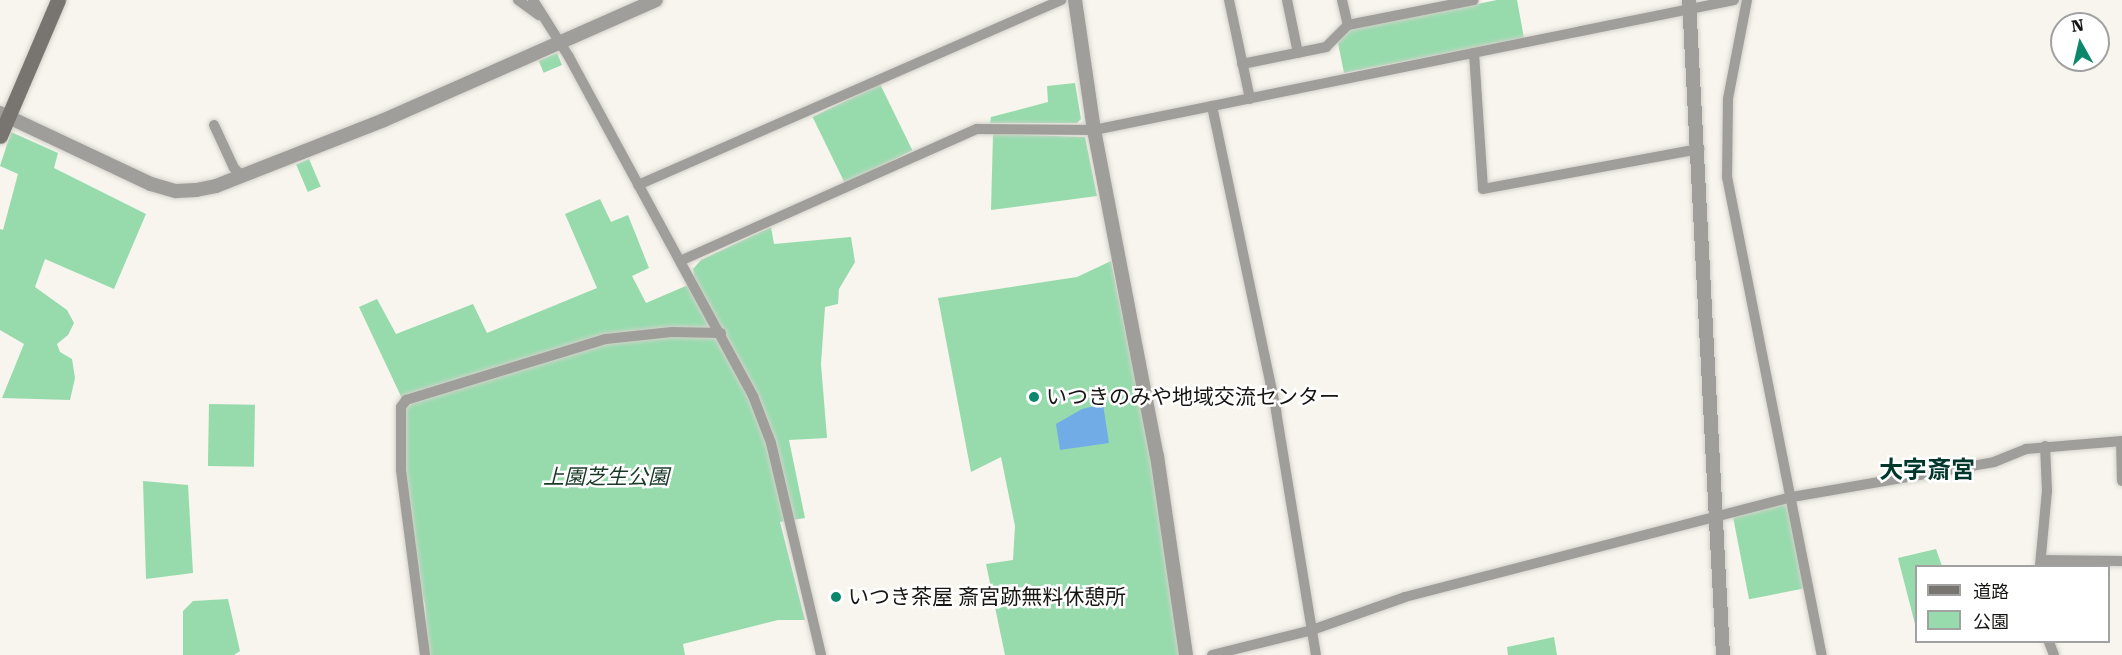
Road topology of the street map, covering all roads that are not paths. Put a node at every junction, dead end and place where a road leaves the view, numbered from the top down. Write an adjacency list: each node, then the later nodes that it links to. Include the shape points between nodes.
1 (58, 0): 24 (main road)
2 (518, 0): 16 (street)
3 (533, 0): 16 (street)
4 (656, 0): 18 (street)
5 (1061, 0): 30 (street)
6 (1075, 0): 26 (street)
7 (1228, 0): 21 (street)
8 (1287, 0): 20 (street)
9 (1342, 0): 17 (street)
10 (1408, 0): 15 (street)
11 (1474, 0): 15 (street)
12 (1734, 0): 14 (street)
13 (1747, 0): 36 (street, via 1728,99 1727,177)
14 (1690, 5): 19 (street); 28 (street)
15 (1411, 13): 17 (street)
16 (543, 18): 18 (street)
17 (1348, 24): 20 (street, via 1326,47)
18 (559, 44): 29 (street); 30 (street)
19 (1474, 52): 22 (street); 28 (street, via 1483,189)
20 (1298, 53): 21 (street)
21 (1242, 64): 22 (street)
22 (1250, 99): 23 (street)
23 (1212, 106): 26 (street); 40 (street, via 1276,411)
24 (4, 115): 27 (main road); 29 (street, via 162,188 196,190)
25 (214, 125): 29 (street, via 234,168)
26 (1094, 130): 31 (street, via 978,129); 43 (street, via 1157,456)
27 (0, 136)
28 (1699, 149): 37 (street)
29 (242, 176)
30 (638, 185): 31 (street)
31 (680, 261): 32 (street)
32 (721, 333): 41 (street, via 672,332 606,339 406,400 401,407 401,470); 42 (street, via 771,443)
33 (2122, 441): 34 (street); 35 (street)
34 (2045, 446): 36 (street, via 1994,462); 39 (street, via 2047,491)
35 (2122, 480)
36 (1792, 496): 37 (street); 47 (street)
37 (1717, 514): 40 (street, via 1405,597); 46 (street)
38 (2122, 561): 39 (street)
39 (2040, 563)
40 (1312, 630): 44 (street); 45 (street)
41 (425, 655)
42 (821, 655)
43 (1186, 655)
44 (1212, 655)
45 (1316, 655)
46 (1723, 655)
47 (1822, 655)

